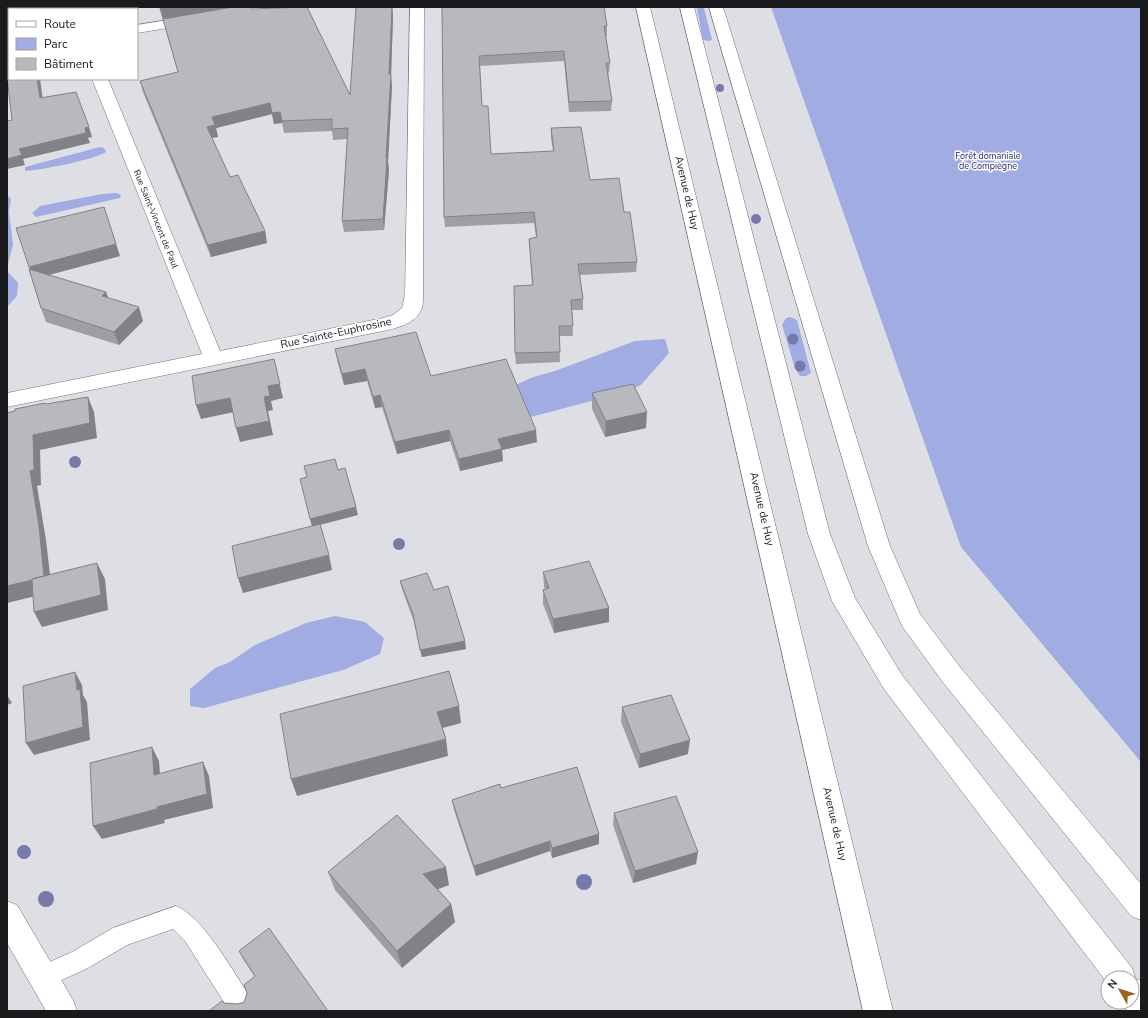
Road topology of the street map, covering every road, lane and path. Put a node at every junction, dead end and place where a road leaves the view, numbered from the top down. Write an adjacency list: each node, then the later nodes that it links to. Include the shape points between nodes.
1 (267, 7): 6 (street)
2 (417, 7): 8 (street, Rue Sainte-Euphrosine, via 412,308 405,316 386,324)
3 (643, 7): 16 (street, Avenue de Huy)
4 (687, 7): 12 (street, via 819,534 844,601 893,682)
5 (716, 7): 10 (street, via 878,546 910,619 951,674)
6 (138, 29)
7 (100, 80): 8 (street, Rue Saint-Vincent de Paul)
8 (213, 358): 9 (street, Rue Sainte-Euphrosine)
9 (7, 400)
10 (1141, 906)
11 (7, 915): 13 (street)
12 (1116, 970)
13 (42, 977): 14 (lane, via 80,960 121,936 176,917 193,933); 15 (street)
14 (238, 1002)
15 (62, 1011)
16 (878, 1011)

